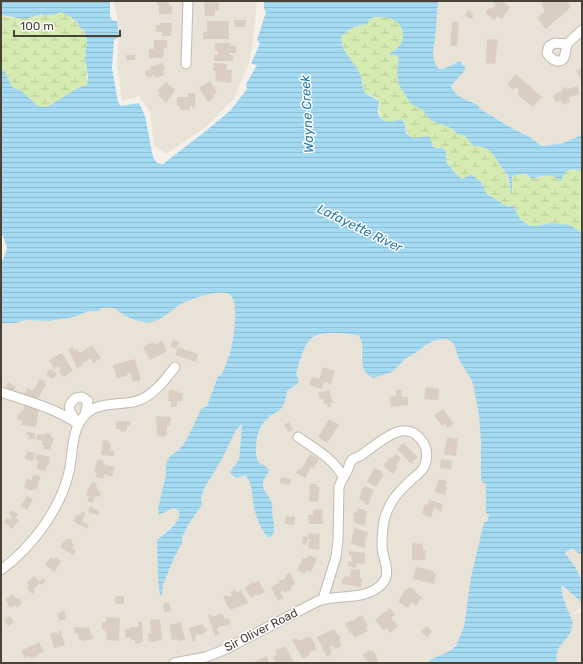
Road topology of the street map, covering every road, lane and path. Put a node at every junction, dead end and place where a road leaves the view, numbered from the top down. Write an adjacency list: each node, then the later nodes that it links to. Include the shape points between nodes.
1 (188, 1): 4 (street)
2 (582, 30): 3 (street)
3 (567, 44)
4 (186, 64)
5 (175, 367): 7 (street, via 146,397 128,403 97,407)
6 (1, 392): 8 (street, via 51,410)
7 (85, 414): 8 (street); 8 (street, via 88,401 82,397 76,398 70,406 70,413)
8 (78, 424): 11 (street, via 69,473 59,500 39,532)
9 (298, 437): 10 (street, via 333,463)
10 (343, 477): 12 (street, Sir Oliver Road, via 339,487 336,557); 12 (street, Sir Oliver Road, via 356,457 390,435 410,431 425,447 426,458 422,469 399,492 386,514 382,547 387,570 384,581 369,593)
11 (1, 570)
12 (322, 599): 13 (street, Sir Oliver Road, via 226,649 206,657)
13 (174, 663)

